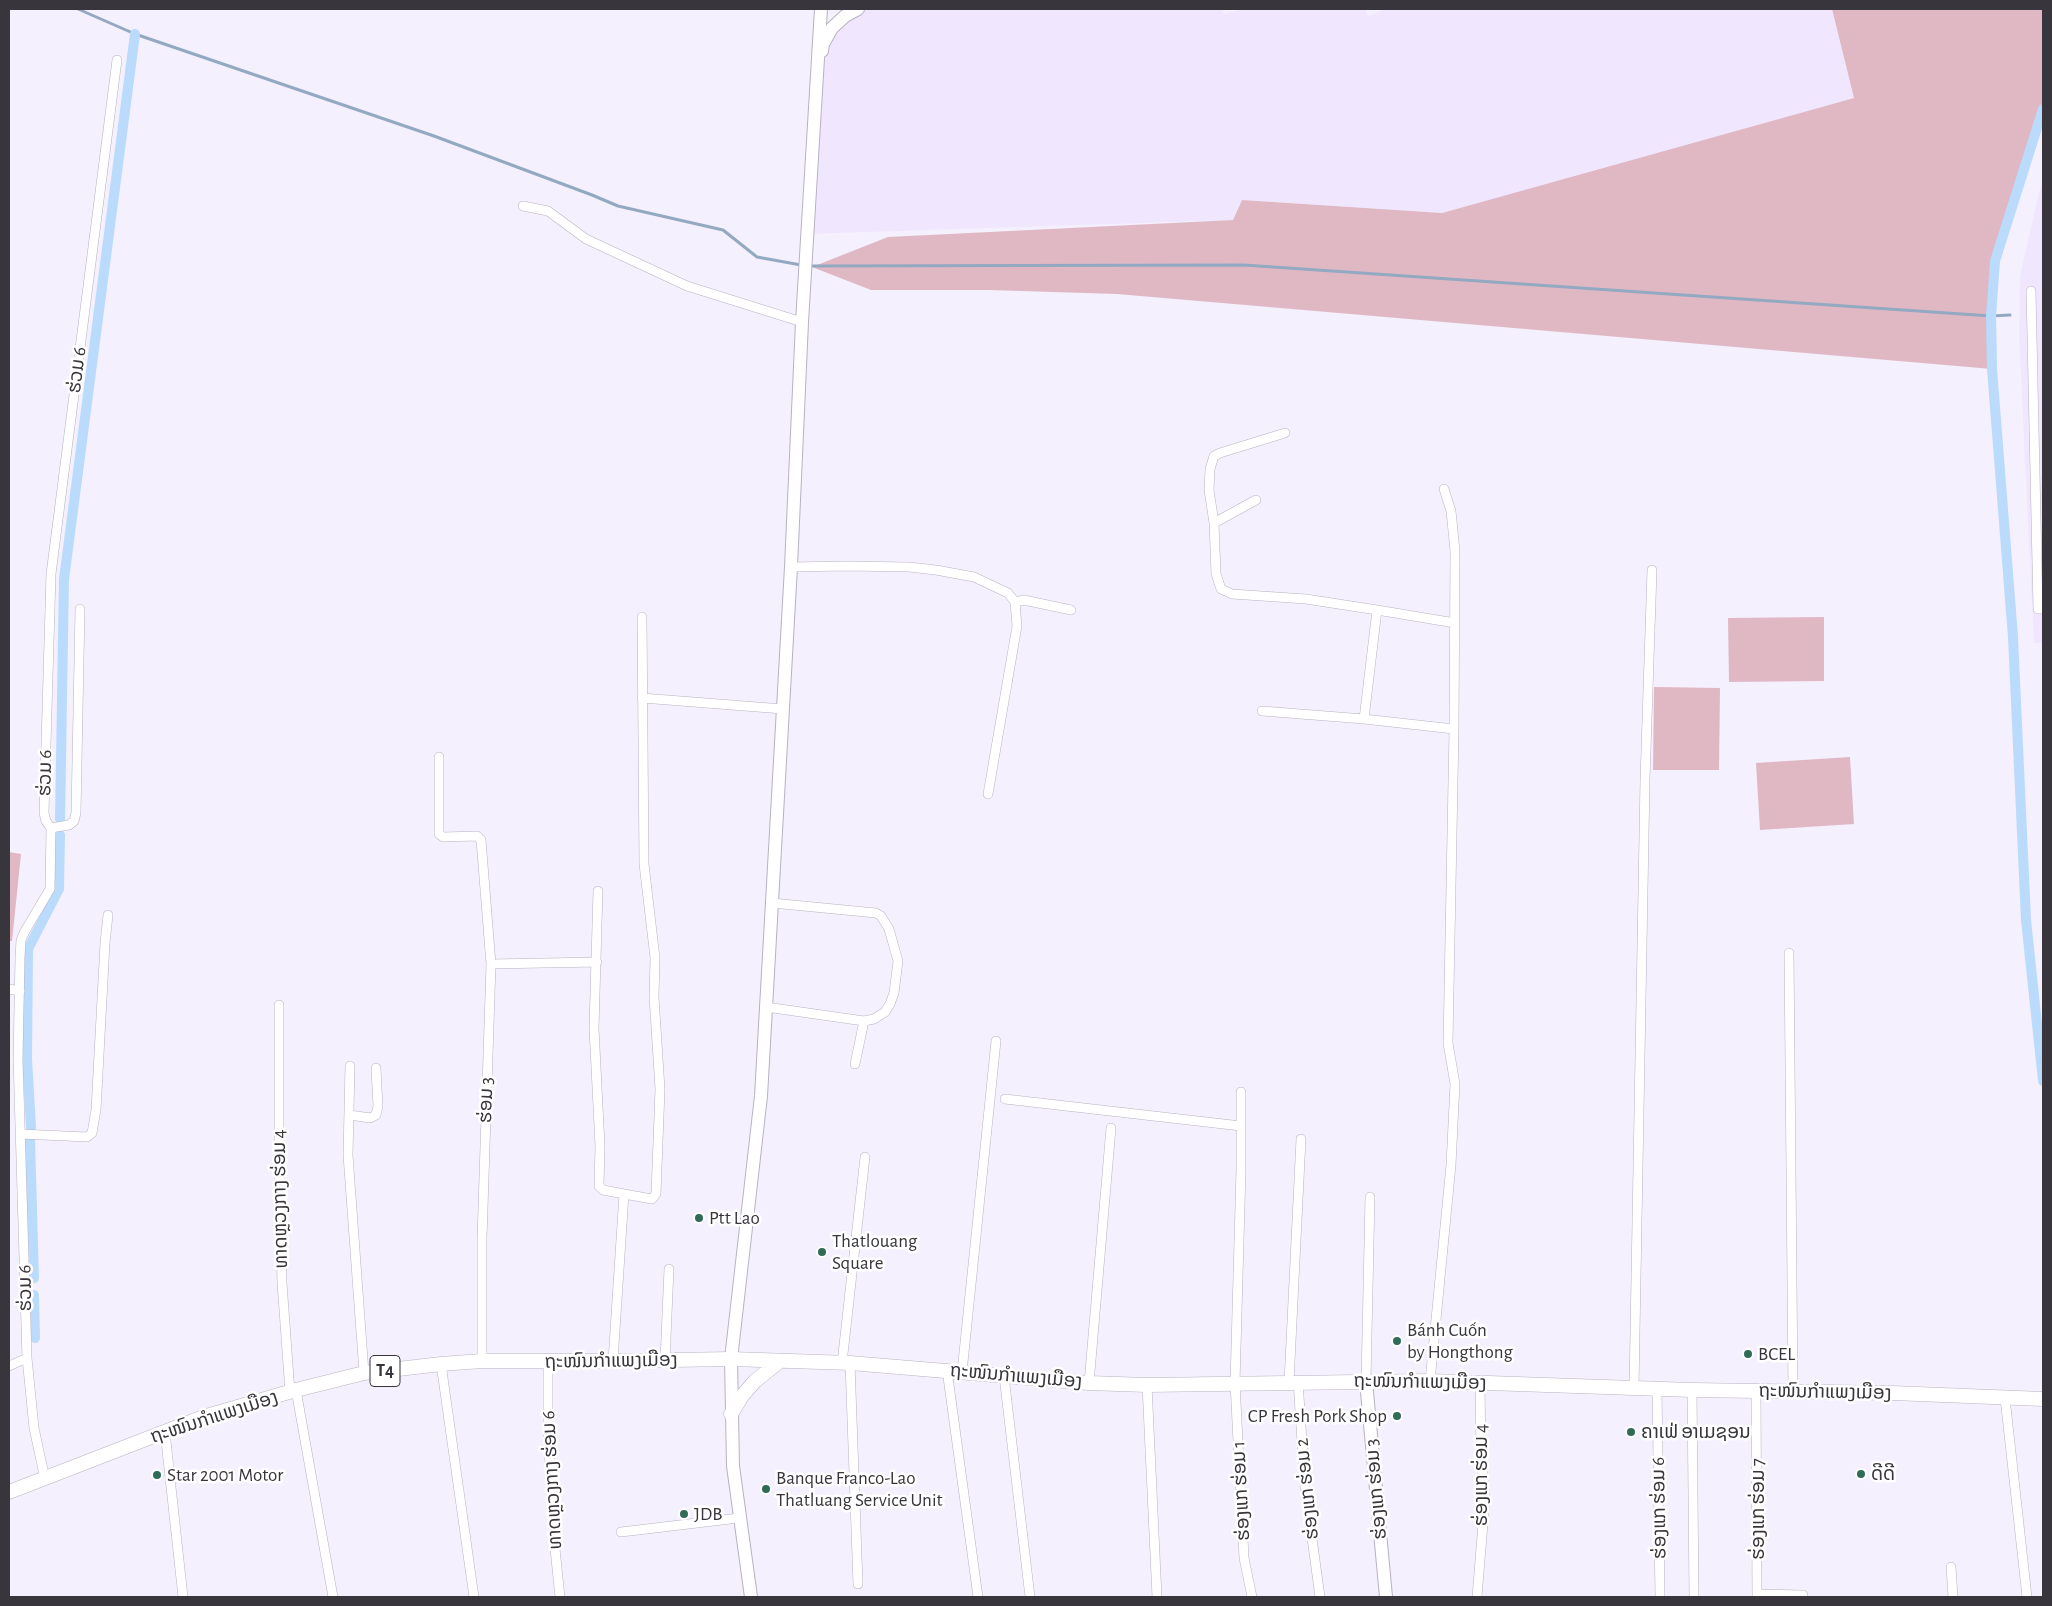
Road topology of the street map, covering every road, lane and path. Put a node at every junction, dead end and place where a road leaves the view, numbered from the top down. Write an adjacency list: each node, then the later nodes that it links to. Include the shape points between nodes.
1 (820, 9): 4 (main road)
2 (858, 9): 4 (main road, via 838,21 827,36)
3 (117, 60): 28 (street, ຮ່ວມ 6, via 50,574 44,813)
4 (815, 88): 7 (main road)
5 (523, 206): 7 (street, via 548,211 586,239 687,286)
6 (2031, 292): 16 (street, via 2038,609)
7 (802, 322): 12 (main road)
8 (1285, 433): 11 (street, via 1214,456 1209,490)
9 (1444, 490): 20 (street, via 1451,511 1455,551)
10 (1256, 500): 11 (street)
11 (1214, 524): 18 (street, via 1216,574 1221,589 1232,594 1306,599)
12 (791, 567): 14 (street, via 936,570 974,577 1008,594); 22 (main road)
13 (1652, 570): 76 (street)
14 (1015, 602): 17 (street, via 1024,600); 27 (street, via 1017,626)
15 (80, 609): 28 (street, via 76,813 74,821 68,825)
16 (2043, 609)
17 (1071, 610)
18 (1378, 610): 20 (street); 24 (street)
19 (642, 617): 21 (street)
20 (1455, 623): 25 (street)
21 (642, 698): 22 (street); 52 (street, via 644,864 655,958 659,1098 656,1194 652,1199)
22 (783, 709): 30 (main road)
23 (1262, 711): 24 (street)
24 (1364, 719): 25 (street)
25 (1454, 729): 71 (street, via 1448,1042 1455,1084 1451,1165)
26 (439, 757): 34 (street, ຮ່ອມ 3, via 439,834 443,837 477,836 481,840)
27 (988, 794)
28 (51, 828): 36 (street, ຮ່ວມ 6, via 50,889 22,940)
29 (598, 891): 33 (street)
30 (772, 903): 38 (main road); 39 (street, via 876,913 885,922 898,961 894,993 885,1012)
31 (108, 915): 49 (street, via 92,1133 87,1137)
32 (1789, 953): 81 (street)
33 (597, 962): 34 (street); 52 (street, via 594,1028 599,1186 603,1190)
34 (491, 964): 58 (street, ຮ່ອມ 3, via 482,1238)
35 (9, 989): 36 (street)
36 (20, 991): 49 (street, ຮ່ວມ 6)
37 (279, 1005): 80 (street, ທາດຫຼວງກາງ ຮ່ອມ 4, via 282,1283)
38 (766, 1007): 39 (street); 56 (main road, via 761,1096)
39 (864, 1021): 41 (street)
40 (996, 1041): 66 (street)
41 (855, 1064)
42 (350, 1066): 46 (street)
43 (376, 1068): 46 (street, via 376,1115 370,1118)
44 (1241, 1092): 47 (street, ຮ່ອງແກ ຮ່ອມ 1)
45 (1005, 1099): 47 (street)
46 (350, 1115): 67 (street, via 348,1155)
47 (1241, 1126): 73 (street, ຮ່ອງແກ ຮ່ອມ 1)
48 (1111, 1128): 72 (street)
49 (21, 1134): 55 (street, ຮ່ວມ 6)
50 (1301, 1139): 69 (street, ຮ່ອງແກ ຮ່ອມ 2)
51 (865, 1156): 62 (street)
52 (624, 1194): 61 (street)
53 (1370, 1197): 70 (street)
54 (669, 1269): 57 (street)
55 (27, 1358): 64 (street); 86 (street, ຮ່ວມ 6, via 34,1428)
56 (731, 1359): 57 (main road, ຖະໜົນກຳແພງເມືອງ / T4); 59 (main road, ຖະໜົນກຳແພງເມືອງ / T4); 84 (main road)
57 (665, 1360): 61 (main road, ຖະໜົນກຳແພງເມືອງ / T4)
58 (482, 1361): 60 (main road, ຖະໜົນກຳແພງເມືອງ / T4); 63 (main road, ຖະໜົນກຳແພງເມືອງ / T4)
59 (780, 1361): 62 (main road, ຖະໜົນກຳແພງເມືອງ / T4); 84 (main road, via 755,1381)
60 (548, 1362): 61 (main road, ຖະໜົນກຳແພງເມືອງ / T4); 97 (street, ທາດຫຼວງກາງ ຮ່ອມ 6, via 548,1432)
61 (613, 1362)
62 (846, 1363): 65 (main road, ຖະໜົນກຳແພງເມືອງ / T4); 91 (street)
63 (441, 1364): 67 (main road, ຖະໜົນກຳແພງເມືອງ / T4); 96 (street)
64 (9, 1366)
65 (947, 1370): 66 (main road, ຖະໜົນກຳແພງເມືອງ / T4); 99 (street)
66 (962, 1372): 68 (main road, ຖະໜົນກຳແພງເມືອງ / T4)
67 (364, 1374): 80 (main road, ຖະໜົນກຳແພງເມືອງ / T4)
68 (1004, 1376): 72 (main road, ຖະໜົນກຳແພງເມືອງ / T4); 100 (street)
69 (1293, 1381): 70 (main road, ຖະໜົນກຳແພງເມືອງ / T4); 73 (main road, ຖະໜົນກຳແພງເມືອງ / T4); 103 (street, ຮ່ອງແກ ຮ່ອມ 2)
70 (1366, 1381): 71 (main road, ຖະໜົນກຳແພງເມືອງ / T4); 104 (main road, ຮ່ອງແກ ຮ່ອມ 3)
71 (1430, 1381): 74 (main road, ຖະໜົນກຳແພງເມືອງ / T4)
72 (1089, 1383): 75 (main road, ຖະໜົນກຳແພງເມືອງ / T4)
73 (1235, 1383): 75 (main road, ຖະໜົນກຳແພງເມືອງ / T4); 102 (street, ຮ່ອງແກ ຮ່ອມ 1, via 1244,1558)
74 (1480, 1383): 76 (main road, ຖະໜົນກຳແພງເມືອງ / T4); 105 (street, ຮ່ອງແກ ຮ່ອມ 4, via 1485,1499)
75 (1147, 1385): 101 (street)
76 (1634, 1388): 77 (main road, ຖະໜົນກຳແພງເມືອງ / T4)
77 (1657, 1389): 78 (main road, ຖະໜົນກຳແພງເມືອງ / T4); 106 (street, ຮ່ອງແກ ຮ່ອມ 6)
78 (1692, 1390): 79 (main road, ຖະໜົນກຳແພງເມືອງ / T4); 107 (street)
79 (1756, 1390): 81 (main road, ຖະໜົນກຳແພງເມືອງ / T4); 92 (street, ຮ່ອງແກ ຮ່ອມ 7)
80 (293, 1391): 85 (main road, ຖະໜົນກຳແພງເມືອງ / T4, via 203,1417); 95 (street, ທາດຫຼວງກາງ ຮ່ອມ 4)
81 (1793, 1392): 82 (main road, ຖະໜົນກຳແພງເມືອງ / T4)
82 (2004, 1398): 83 (main road, ຖະໜົນກຳແພງເມືອງ / T4); 109 (street)
83 (2043, 1399)
84 (731, 1414): 88 (main road)
85 (165, 1432): 86 (main road, ຖະໜົນກຳແພງເມືອງ / T4); 94 (street)
86 (45, 1479): 87 (main road, ຖະໜົນກຳແພງເມືອງ / T4)
87 (9, 1492)
88 (739, 1518): 89 (street); 98 (main road)
89 (621, 1532)
90 (1951, 1567): 108 (street)
91 (858, 1584)
92 (1757, 1596): 93 (street)
93 (1803, 1596)
94 (183, 1597)
95 (333, 1597)
96 (474, 1597)
97 (560, 1597)
98 (751, 1597)
99 (978, 1597)
100 (1030, 1597)
101 (1157, 1597)
102 (1252, 1597)
103 (1320, 1597)
104 (1386, 1597)
105 (1477, 1597)
106 (1660, 1597)
107 (1694, 1597)
108 (1953, 1597)
109 (2026, 1597)

